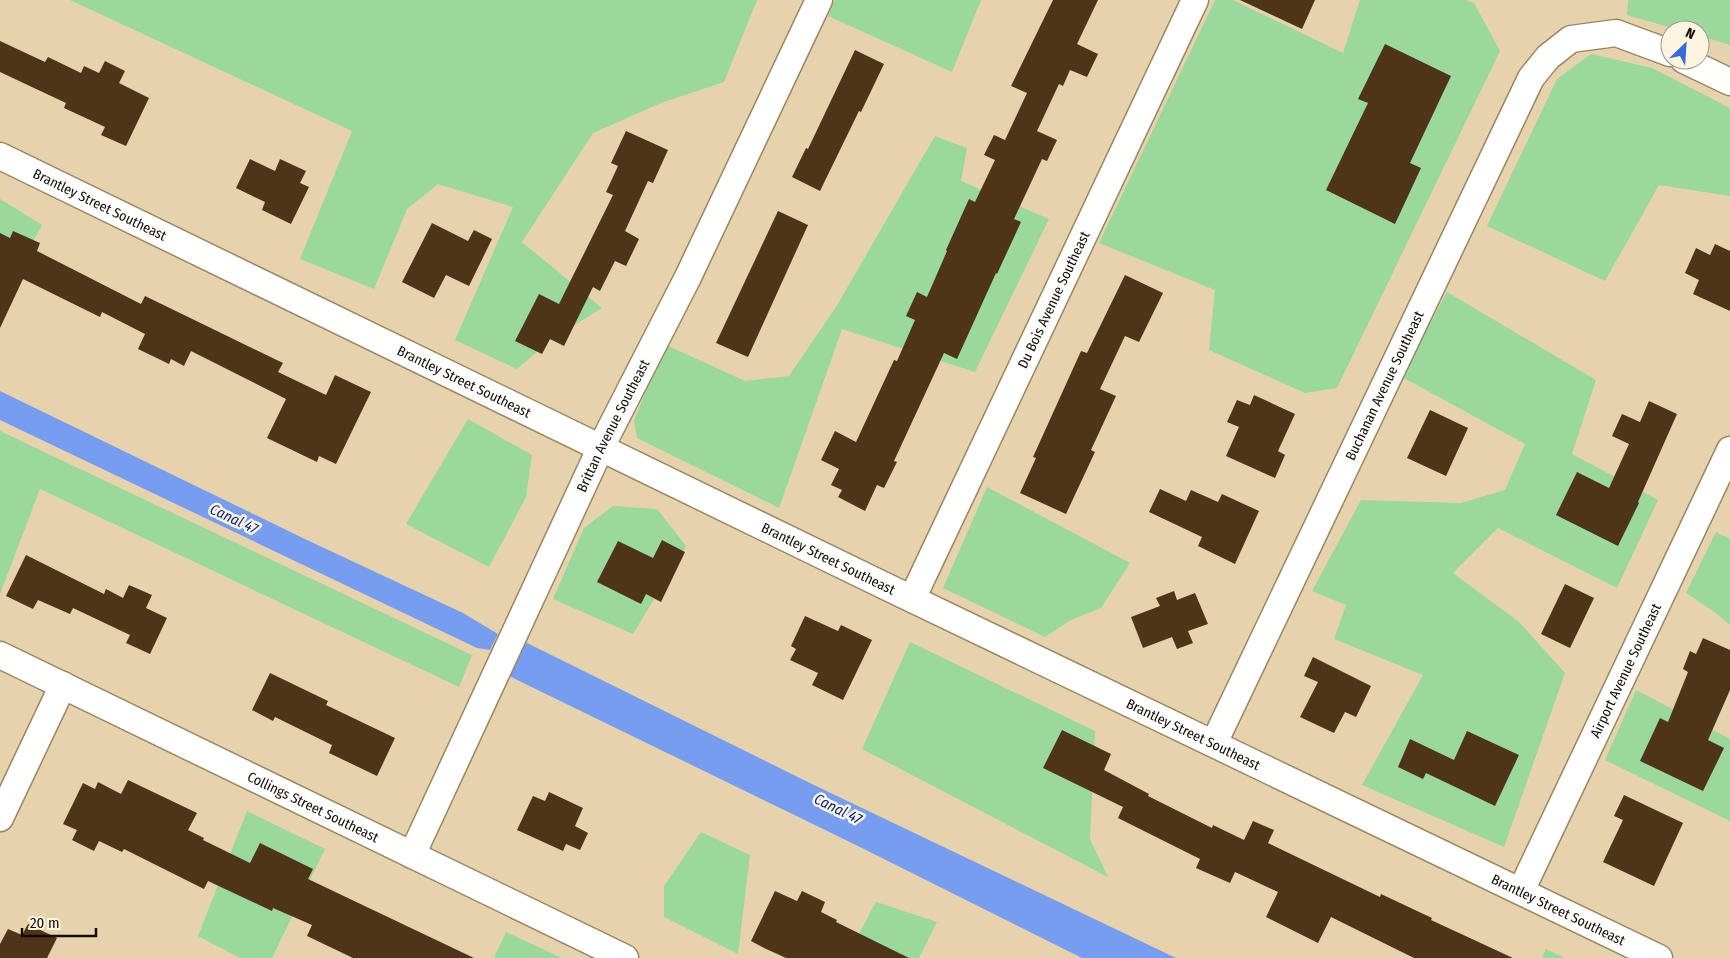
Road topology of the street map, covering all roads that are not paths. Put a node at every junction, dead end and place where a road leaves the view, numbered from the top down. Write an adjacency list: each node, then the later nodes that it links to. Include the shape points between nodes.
1 (819, 0): 7 (street, Brittan Avenue Southeast, via 688,277)
2 (1195, 0): 9 (street, Du Bois Avenue Southeast)
3 (1660, 49): 12 (street, Buchanan Avenue Southeast, via 1616,33 1571,39 1531,78)
4 (1705, 70): 5 (street)
5 (1730, 82)
6 (0, 156): 7 (street, Brantley Street Southeast)
7 (601, 447): 9 (street, Brantley Street Southeast); 14 (street, Brittan Avenue Southeast)
8 (1730, 450): 15 (street, Airport Avenue Southeast)
9 (912, 598): 12 (street, Brantley Street Southeast)
10 (0, 655): 11 (street, Collings Street Southeast)
11 (62, 685): 13 (street); 14 (street, Collings Street Southeast)
12 (1214, 743): 15 (street, Brantley Street Southeast)
13 (0, 818)
14 (412, 854): 16 (street, Collings Street Southeast)
15 (1521, 891): 17 (street, Brantley Street Southeast)
16 (626, 958)
17 (1659, 958)

